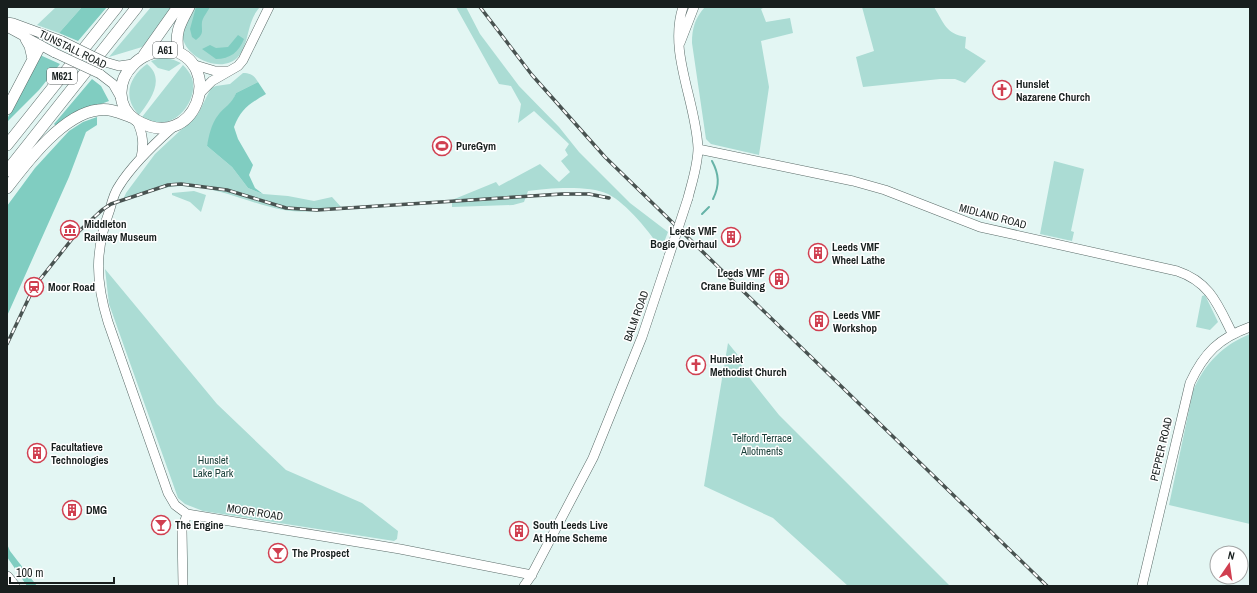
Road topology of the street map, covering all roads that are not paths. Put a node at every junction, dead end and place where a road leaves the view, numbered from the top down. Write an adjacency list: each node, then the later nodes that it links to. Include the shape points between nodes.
1 (117, 7): 24 (highway, M621)
2 (138, 7): 27 (highway, M621)
3 (178, 7): 16 (highway, A61)
4 (189, 7): 14 (highway, A61, via 178,27)
5 (269, 7): 18 (street, via 243,60)
6 (683, 7): 13 (street, BALM ROAD, via 677,37)
7 (694, 8): 13 (street)
8 (7, 22): 10 (street, TUNSTALL ROAD)
9 (7, 27): 11 (street, TUNSTALL ROAD)
10 (51, 37): 12 (street); 16 (street, TUNSTALL ROAD, bridge, via 105,62 120,66)
11 (26, 39): 12 (street, TUNSTALL ROAD); 15 (highway)
12 (40, 46): 15 (highway); 20 (street, TUNSTALL ROAD, bridge, via 100,74 113,84)
13 (679, 48): 25 (street, BALM ROAD)
14 (178, 51): 16 (highway, A61, via 156,51); 17 (highway, A61)
15 (33, 59): 21 (highway)
16 (137, 62): 20 (highway, A61, via 123,79)
17 (195, 65): 18 (street, via 215,71); 19 (highway)
18 (230, 71): 19 (street, via 212,81)
19 (200, 93): 23 (highway, via 195,107 182,122)
20 (121, 100): 22 (highway, via 123,107)
21 (7, 109)
22 (134, 119): 23 (highway, via 158,129); 26 (street, via 142,134); 28 (highway, via 105,110 77,117 68,122 34,155)
23 (172, 128): 26 (street)
24 (7, 145)
25 (698, 149): 30 (street, MIDLAND ROAD, via 854,181 980,227 1183,273 1207,288); 32 (street, BALM ROAD, bridge, via 695,174 688,198 642,337 586,473)
26 (141, 160): 31 (street, via 118,187 108,214 98,252 99,287 108,322 168,493 175,505)
27 (7, 170)
28 (7, 188)
29 (1250, 327): 30 (street, PEPPER ROAD)
30 (1232, 333): 38 (street, PEPPER ROAD, via 1204,358 1190,383)
31 (187, 514): 32 (street, MOOR ROAD, via 400,549); 35 (street, via 182,530)
32 (531, 576): 36 (street, BALM ROAD); 37 (street)
33 (7, 577): 34 (highway)
34 (14, 586)
35 (183, 586)
36 (524, 586)
37 (532, 586)
38 (1142, 586)

